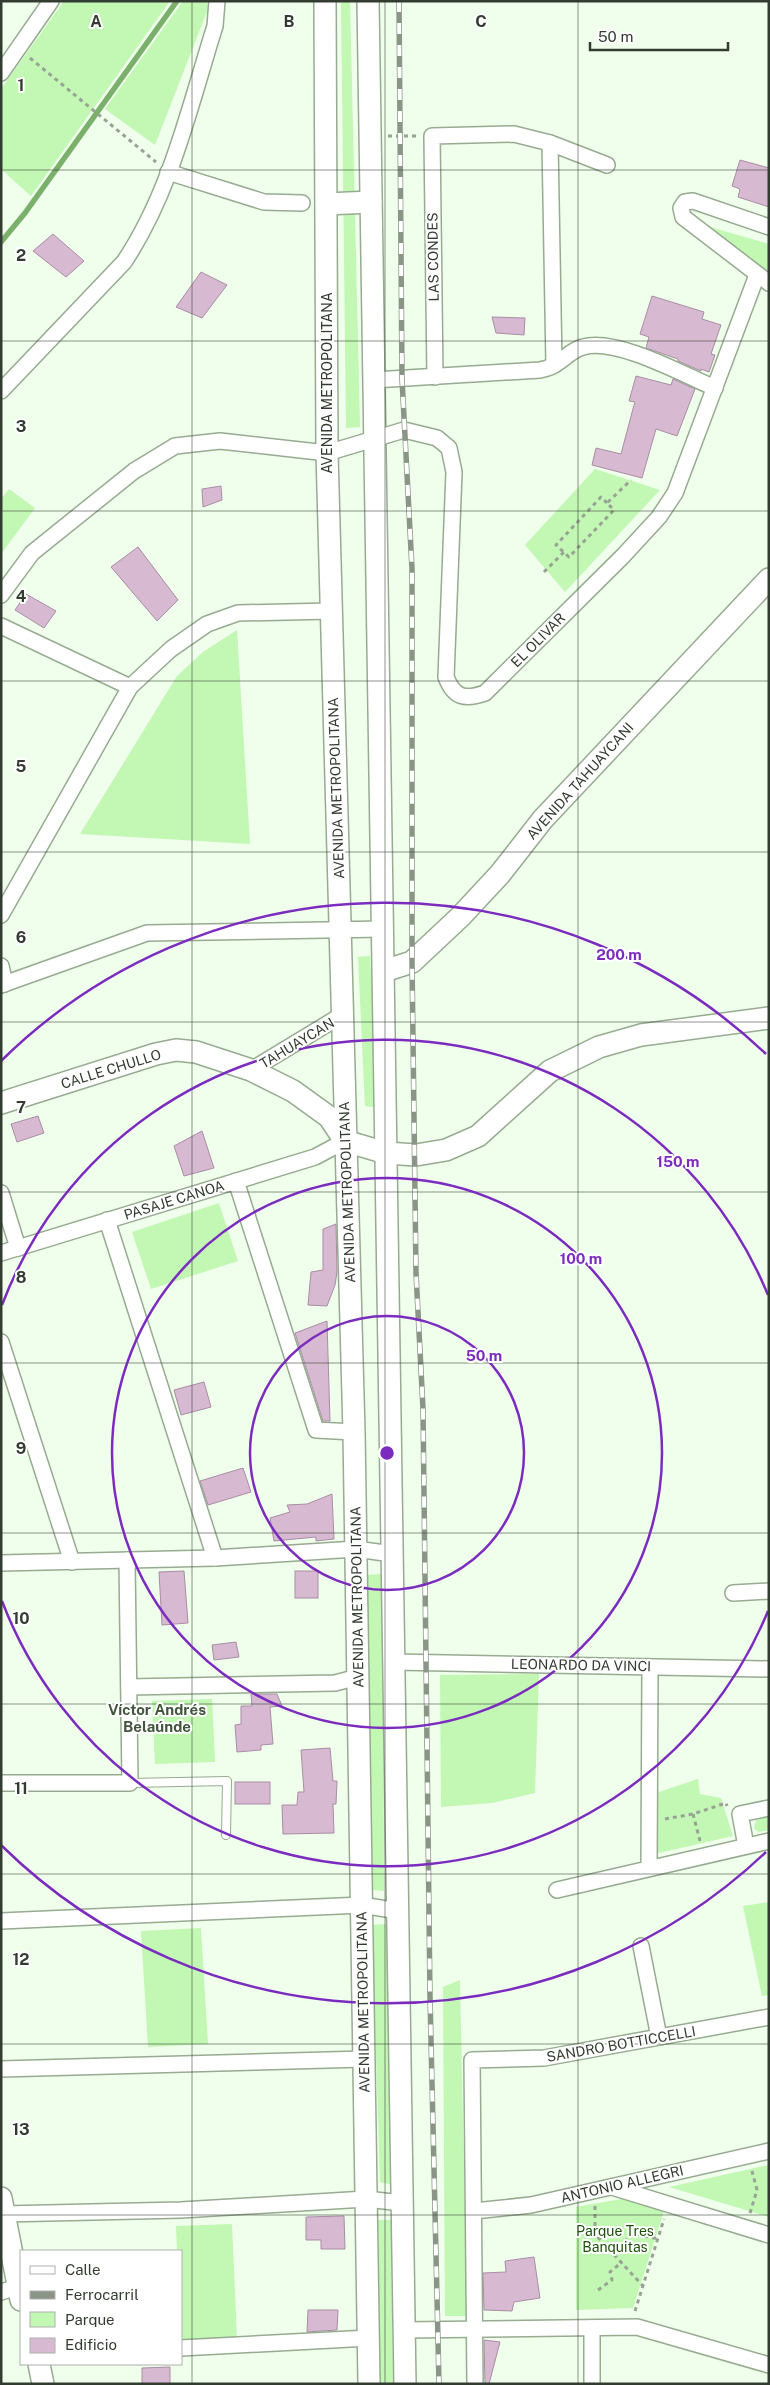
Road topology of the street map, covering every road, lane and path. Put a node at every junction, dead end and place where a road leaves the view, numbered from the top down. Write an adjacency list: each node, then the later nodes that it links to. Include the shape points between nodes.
1 (51, 1): 5 (street)
2 (217, 1): 11 (street, via 215,26)
3 (325, 1): 14 (main road, AVENIDA METROPOLITANA)
4 (368, 1): 7 (main road)
5 (18, 49): 6 (street); 11 (path)
6 (1, 73)
7 (370, 136): 8 (path); 12 (main road)
8 (432, 136): 9 (street, via 514,134); 18 (street, LAS CONDES)
9 (550, 143): 10 (street); 17 (street)
10 (607, 165)
11 (168, 172): 13 (street, via 264,202); 21 (street, via 140,238 124,262)
12 (371, 202): 14 (main road); 19 (main road)
13 (302, 203)
14 (326, 204): 23 (main road, AVENIDA METROPOLITANA)
15 (769, 227): 16 (street, via 694,201 685,202 681,208 683,217)
16 (763, 279): 20 (street, EL OLIVAR)
17 (554, 365): 18 (street, via 540,370); 20 (street, via 570,352 585,346 606,346 626,350)
18 (435, 377): 19 (street)
19 (374, 380): 22 (main road)
20 (715, 388): 22 (street, EL OLIVAR, via 675,493 659,517 485,693 473,697 461,696 451,689 446,677 454,472 449,448 438,438 404,430)
21 (1, 390)
22 (375, 440): 23 (street, EL OLIVAR); 34 (main road)
23 (327, 453): 29 (street, via 220,441 175,446 134,471 32,553); 30 (main road, AVENIDA METROPOLITANA)
24 (631, 480): 25 (path)
25 (607, 503): 26 (path, via 614,510 570,557); 26 (path, via 601,497 556,545)
26 (564, 552): 27 (path)
27 (544, 572)
28 (769, 579): 37 (main road, AVENIDA TAHUAYCANI, via 543,819 500,874 461,916 412,962)
29 (1, 595)
30 (331, 611): 32 (street, via 238,613 222,618 207,624 171,649); 35 (main road, AVENIDA METROPOLITANA)
31 (1, 626): 32 (street)
32 (130, 687): 33 (street)
33 (1, 914)
34 (383, 929): 35 (street); 37 (main road)
35 (340, 931): 38 (street, via 147,933); 39 (main road, AVENIDA METROPOLITANA)
36 (1, 966): 38 (street)
37 (384, 971): 44 (main road)
38 (3, 985)
39 (342, 1016): 41 (street, TAHUAYCAN); 43 (main road, AVENIDA METROPOLITANA)
40 (769, 1018): 44 (main road, via 641,1035 599,1047 550,1071 478,1136 446,1150 416,1155)
41 (251, 1070): 42 (main road, CALLE CHULLO, via 196,1052 176,1050); 43 (main road, CALLE CHULLO, via 293,1091 329,1117)
42 (1, 1103)
43 (345, 1141): 44 (main road); 45 (street, PASAJE CANOA, via 315,1157); 51 (main road, AVENIDA METROPOLITANA)
44 (386, 1153): 53 (main road)
45 (236, 1180): 47 (street, PASAJE CANOA); 51 (street, via 316,1430)
46 (1, 1193): 48 (street)
47 (107, 1220): 48 (street, PASAJE CANOA); 54 (street)
48 (18, 1248): 49 (street, PASAJE CANOA)
49 (1, 1253)
50 (1, 1342): 56 (street)
51 (354, 1432): 52 (main road, AVENIDA METROPOLITANA)
52 (356, 1549): 53 (street); 54 (street); 63 (main road, AVENIDA METROPOLITANA)
53 (392, 1554): 60 (main road)
54 (216, 1558): 55 (street)
55 (127, 1560): 56 (street); 64 (street)
56 (72, 1562): 57 (street)
57 (1, 1563)
58 (769, 1591): 59 (street)
59 (733, 1594)
60 (394, 1662): 61 (street, LEONARDO DA VINCI); 78 (main road)
61 (650, 1667): 62 (street, LEONARDO DA VINCI); 75 (street)
62 (769, 1669)
63 (358, 1677): 64 (street, via 335,1683); 77 (main road, AVENIDA METROPOLITANA)
64 (129, 1687): 66 (street)
65 (1, 1783): 66 (street)
66 (130, 1783): 71 (lane, via 227,1781)
67 (726, 1803): 69 (path)
68 (769, 1808): 74 (street, via 740,1814)
69 (693, 1814): 70 (path); 73 (path)
70 (661, 1820)
71 (226, 1835)
72 (769, 1841): 74 (street)
73 (701, 1844)
74 (746, 1846): 75 (street)
75 (649, 1868): 76 (street)
76 (557, 1890)
77 (362, 1905): 78 (street); 79 (street); 83 (main road, AVENIDA METROPOLITANA)
78 (398, 1910): 89 (main road)
79 (1, 1921)
80 (641, 1946): 82 (street)
81 (769, 2017): 82 (street, SANDRO BOTTICCELLI)
82 (659, 2037): 93 (street, SANDRO BOTTICCELLI, via 544,2058 472,2060)
83 (364, 2059): 84 (street); 88 (main road, AVENIDA METROPOLITANA)
84 (1, 2069)
85 (769, 2151): 87 (street, ANTONIO ALLEGRI)
86 (751, 2168): 94 (path, via 757,2190)
87 (611, 2187): 91 (street); 93 (street, ANTONIO ALLEGRI, via 531,2205)
88 (366, 2199): 89 (street); 92 (street, via 181,2210); 106 (main road, AVENIDA METROPOLITANA)
89 (402, 2203): 104 (main road)
90 (603, 2204): 97 (path, via 595,2205 595,2234)
91 (669, 2205): 95 (street); 96 (path)
92 (2, 2206): 101 (main road)
93 (474, 2211): 105 (street)
94 (748, 2218)
95 (769, 2235)
96 (658, 2239): 97 (path, via 633,2233); 99 (path)
97 (613, 2254): 98 (path)
98 (622, 2262): 99 (path); 100 (path, via 610,2272 612,2280)
99 (642, 2286): 102 (path)
100 (598, 2290)
101 (13, 2293)
102 (635, 2315)
103 (592, 2328): 105 (street); 109 (street, via 637,2327); 114 (street)
104 (404, 2330): 105 (street); 112 (main road)
105 (475, 2330): 113 (street)
106 (369, 2338): 107 (street); 111 (main road, AVENIDA METROPOLITANA)
107 (182, 2348)
108 (39, 2365): 110 (main road)
109 (769, 2365)
110 (43, 2384)
111 (369, 2384)
112 (405, 2384)
113 (475, 2384)
114 (592, 2384)

